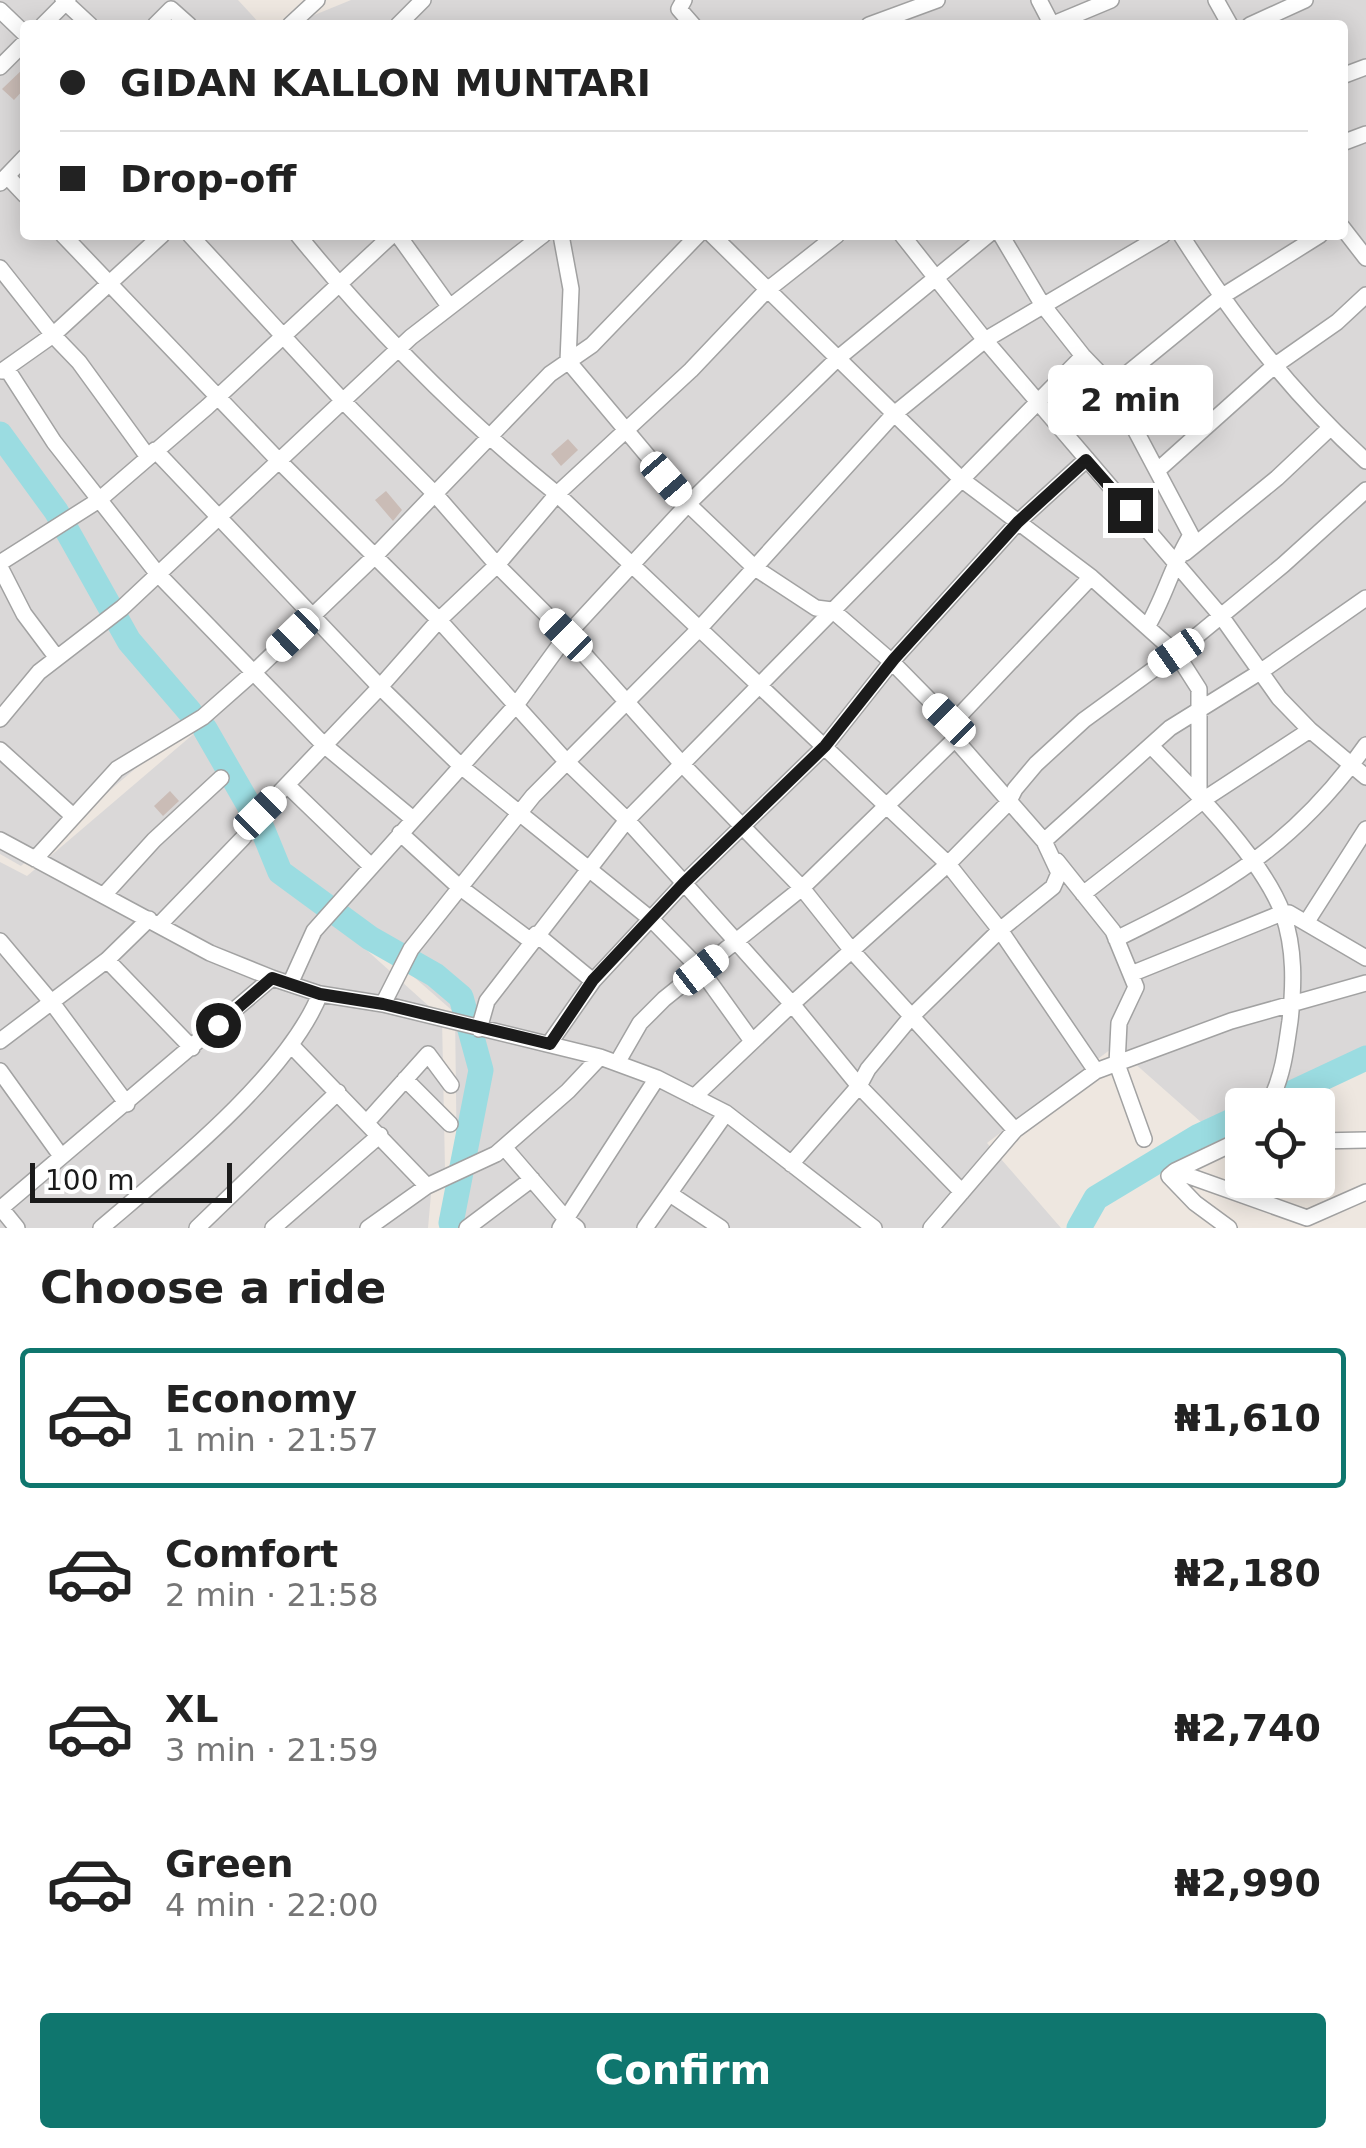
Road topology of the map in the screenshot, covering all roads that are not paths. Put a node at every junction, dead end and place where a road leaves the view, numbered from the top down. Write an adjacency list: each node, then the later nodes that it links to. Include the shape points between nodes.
1 (317, 0): 11 (street)
2 (423, 0): 12 (street)
3 (938, 0): 7 (street)
4 (1111, 0): 14 (street)
5 (1305, 0): 15 (street)
6 (66, 1): 9 (street); 10 (street)
7 (912, 4): 13 (street)
8 (0, 10): 16 (street)
9 (47, 20)
10 (85, 20)
11 (295, 20)
12 (406, 20)
13 (879, 20)
14 (1064, 20)
15 (1261, 20)
16 (20, 29)
17 (20, 47): 18 (street)
18 (0, 67)
19 (1348, 235): 37 (street)
20 (68, 240): 40 (street)
21 (157, 240): 40 (street)
22 (195, 240): 48 (street)
23 (302, 240): 41 (street)
24 (389, 240): 41 (street)
25 (399, 240): 46 (street)
26 (536, 240): 46 (street)
27 (561, 240): 53 (street, via 571,289)
28 (693, 240): 53 (street, via 592,345)
29 (717, 240): 42 (street)
30 (831, 240): 42 (street)
31 (906, 240): 39 (street)
32 (982, 240): 39 (street)
33 (1005, 240): 45 (street)
34 (1154, 240): 45 (street)
35 (1184, 240): 44 (street)
36 (1312, 240): 44 (street)
37 (1366, 258)
38 (0, 268): 47 (street)
39 (935, 277): 49 (street); 52 (street)
40 (110, 284): 47 (street); 57 (street)
41 (338, 284): 48 (street); 50 (street)
42 (766, 291): 52 (street); 62 (street)
43 (1366, 295): 54 (street)
44 (1221, 297): 54 (street); 56 (street)
45 (1042, 304): 49 (street); 51 (street)
46 (450, 306): 50 (street)
47 (53, 335): 55 (street); 64 (street)
48 (284, 336): 57 (street); 58 (street)
49 (985, 340): 59 (street); 60 (street)
50 (397, 349): 58 (street); 63 (street)
51 (1083, 356): 56 (street); 59 (street)
52 (837, 359): 60 (street); 74 (street)
53 (568, 360): 62 (street); 63 (street)
54 (1274, 366): 61 (street); 68 (street)
55 (3, 370): 73 (street)
56 (1112, 386): 68 (street)
57 (218, 396): 64 (street); 65 (street)
58 (343, 401): 65 (street); 71 (street)
59 (1037, 401): 66 (street); 69 (street)
60 (893, 415): 69 (street); 82 (street)
61 (1330, 428): 67 (street); 78 (street)
62 (624, 429): 72 (street); 74 (street)
63 (488, 439): 71 (street); 72 (street)
64 (151, 453): 73 (street); 75 (street)
65 (279, 460): 75 (street); 77 (street)
66 (1086, 460): 76 (street); 78 (street)
67 (1366, 461)
68 (1158, 470): 78 (street, via 1191,535)
69 (961, 478): 76 (street); 86 (street)
70 (1366, 490): 88 (street)
71 (435, 494): 77 (street); 80 (street)
72 (557, 494): 80 (street); 81 (street)
73 (99, 500): 79 (street); 83 (street)
74 (688, 504): 81 (street); 82 (street)
75 (218, 518): 83 (street); 87 (street)
76 (1018, 522): 84 (street); 95 (street)
77 (376, 556): 87 (street); 89 (street)
78 (1174, 561): 88 (street); 90 (street)
79 (0, 564): 94 (street, via 24,614)
80 (497, 565): 89 (street); 92 (street)
81 (631, 568): 91 (street); 92 (street)
82 (756, 568): 86 (street, via 816,608); 91 (street)
83 (157, 572): 94 (street); 97 (street)
84 (1092, 577): 90 (street); 105 (street, via 962,713)
85 (1366, 598): 96 (street)
86 (832, 610): 95 (street); 98 (street)
87 (312, 616): 97 (street); 99 (street)
88 (1221, 616): 93 (street); 96 (street)
89 (439, 620): 99 (street); 101 (street)
90 (1148, 627): 93 (street)
91 (698, 629): 98 (street); 100 (street)
92 (566, 635): 100 (street); 101 (street)
93 (1176, 653): 102 (street, via 1199,689); 119 (street, via 1084,720 1036,764)
94 (57, 658): 103 (street)
95 (892, 662): 105 (street, via 949,720); 107 (street)
96 (1260, 672): 102 (street); 104 (street)
97 (253, 673): 106 (street); 122 (street, via 202,717 117,769)
98 (760, 684): 107 (street); 112 (street)
99 (380, 687): 106 (street); 113 (street)
100 (625, 703): 111 (street); 112 (street)
101 (516, 704): 111 (street); 113 (street)
102 (1201, 707): 108 (street); 118 (street)
103 (0, 719)
104 (1310, 730): 114 (street); 118 (street)
105 (954, 738): 119 (street); 120 (street)
106 (324, 745): 117 (street); 123 (street)
107 (825, 746): 120 (street); 125 (street)
108 (1151, 746): 118 (street); 129 (street)
109 (1366, 746): 114 (street)
110 (0, 750): 122 (street)
111 (566, 761): 121 (street); 124 (street)
112 (682, 764): 124 (street); 125 (street)
113 (461, 766): 121 (street); 123 (street)
114 (1351, 766): 115 (street); 133 (street)
115 (1366, 777)
116 (221, 778): 140 (street)
117 (287, 785): 134 (street); 143 (street, via 243,838)
118 (1201, 798): 133 (street); 139 (street)
119 (1008, 804): 129 (street); 132 (street)
120 (888, 805): 132 (street); 138 (street)
121 (517, 814): 135 (street); 137 (street)
122 (72, 816): 130 (street)
123 (413, 819): 127 (street)
124 (627, 820): 135 (street); 136 (street)
125 (744, 827): 136 (street); 138 (street)
126 (1366, 829): 144 (street)
127 (400, 833): 134 (street); 137 (street)
128 (0, 840): 130 (street)
129 (1044, 841): 131 (street)
130 (35, 859): 140 (street)
131 (1055, 859): 139 (street); 145 (street, via 1053,887)
132 (948, 864): 145 (street); 150 (street)
133 (1254, 864): 141 (street); 147 (street)
134 (370, 866): 158 (street, via 314,931)
135 (588, 870): 142 (street); 146 (street)
136 (684, 883): 142 (street); 149 (street)
137 (458, 886): 146 (street); 161 (street, via 408,954)
138 (802, 888): 149 (street); 150 (street)
139 (1083, 894): 147 (street)
140 (104, 895): 143 (street)
141 (1282, 913): 144 (street); 154 (street); 163 (street, via 1294,968)
142 (652, 920): 153 (street); 156 (street)
143 (154, 922): 152 (street); 155 (street)
144 (1306, 922): 151 (street)
145 (1000, 930): 164 (street); 174 (street)
146 (533, 937): 156 (street); 165 (street)
147 (1116, 939): 154 (street)
148 (0, 941): 160 (street)
149 (736, 943): 153 (street); 162 (street)
150 (853, 952): 162 (street); 164 (street)
151 (1366, 958)
152 (107, 960): 160 (street); 170 (street)
153 (701, 970): 167 (street); 172 (street, via 640,1023)
154 (1130, 974): 173 (street, via 1136,987 1120,1024)
155 (272, 978): 158 (street); 170 (street)
156 (593, 980): 168 (street)
157 (1366, 983): 163 (street)
158 (290, 984): 159 (street)
159 (320, 994): 161 (street); 169 (street)
160 (52, 1004): 166 (street); 183 (street)
161 (383, 1004): 165 (street)
162 (792, 1004): 167 (street); 179 (street)
163 (1291, 1006): 173 (street); 180 (street)
164 (912, 1017): 179 (street); 187 (street)
165 (474, 1027): 168 (street)
166 (0, 1041)
167 (752, 1041): 182 (street)
168 (550, 1044): 171 (street)
169 (291, 1045): 181 (street); 205 (street, via 247,1095)
170 (192, 1048): 183 (street)
171 (600, 1056): 172 (street); 192 (street)
172 (617, 1063): 176 (street)
173 (1117, 1064): 174 (street); 189 (street)
174 (1096, 1071): 187 (street)
175 (0, 1072): 194 (street)
176 (657, 1078): 182 (street); 203 (street)
177 (405, 1079): 178 (street, via 428,1054); 185 (street); 186 (street)
178 (451, 1084)
179 (859, 1086): 195 (street); 199 (street)
180 (1276, 1088)
181 (338, 1092): 185 (street); 206 (street)
182 (694, 1097): 184 (street)
183 (127, 1104): 194 (street)
184 (726, 1113): 195 (street); 201 (street)
185 (366, 1122): 188 (street)
186 (450, 1124)
187 (1015, 1130): 199 (street)
188 (380, 1135): 198 (street); 207 (street)
189 (1144, 1140)
190 (1366, 1140): 191 (street)
191 (1335, 1141)
192 (504, 1147): 197 (street); 198 (street)
193 (1225, 1149): 196 (street)
194 (61, 1156): 202 (street)
195 (791, 1164): 212 (street)
196 (1175, 1171): 200 (street, via 1307,1218); 214 (street, via 1169,1176)
197 (532, 1179): 203 (street); 209 (street)
198 (427, 1186): 208 (street)
199 (962, 1192): 213 (street)
200 (1366, 1192)
201 (670, 1194): 210 (street); 211 (street)
202 (0, 1208): 204 (street)
203 (568, 1225)
204 (17, 1228)
205 (101, 1228)
206 (197, 1228)
207 (273, 1228)
208 (368, 1228)
209 (467, 1228)
210 (645, 1228)
211 (721, 1228)
212 (874, 1228)
213 (931, 1228)
214 (1229, 1228)

